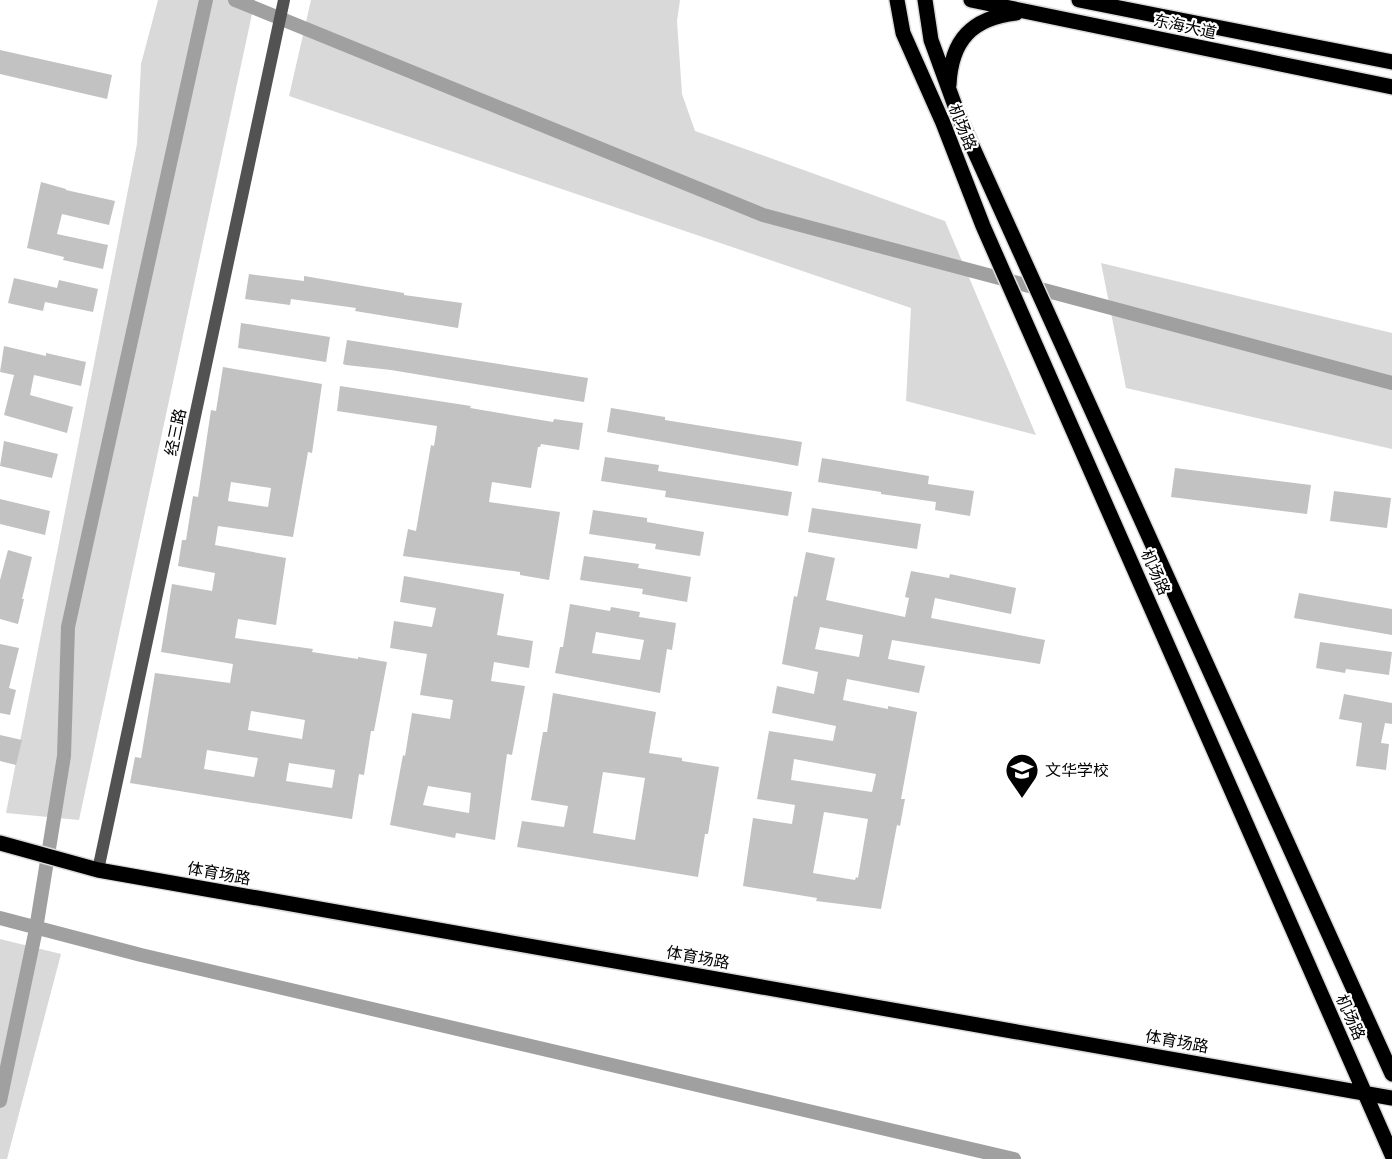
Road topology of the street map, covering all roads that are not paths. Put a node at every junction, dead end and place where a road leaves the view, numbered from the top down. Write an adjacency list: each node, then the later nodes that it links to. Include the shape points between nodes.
1 (284, 0): 11 (street, 经三路)
2 (897, 0): 13 (main road, 机场路, via 903,33 983,226)
3 (925, 0): 9 (main road, 机场路, via 931,40)
4 (971, 0): 6 (main road, 东海大道)
5 (1079, 0): 7 (main road, 东海大道)
6 (1026, 11): 8 (main road, 东海大道); 9 (main road, via 982,21 963,36 954,53)
7 (1392, 62)
8 (1392, 87)
9 (949, 91): 12 (main road, 机场路)
10 (7, 845): 11 (main road, 体育场路)
11 (98, 870): 13 (main road, 体育场路)
12 (1392, 1074)
13 (1364, 1092): 14 (main road, 体育场路); 15 (main road, 机场路)
14 (1392, 1098)
15 (1392, 1155)

